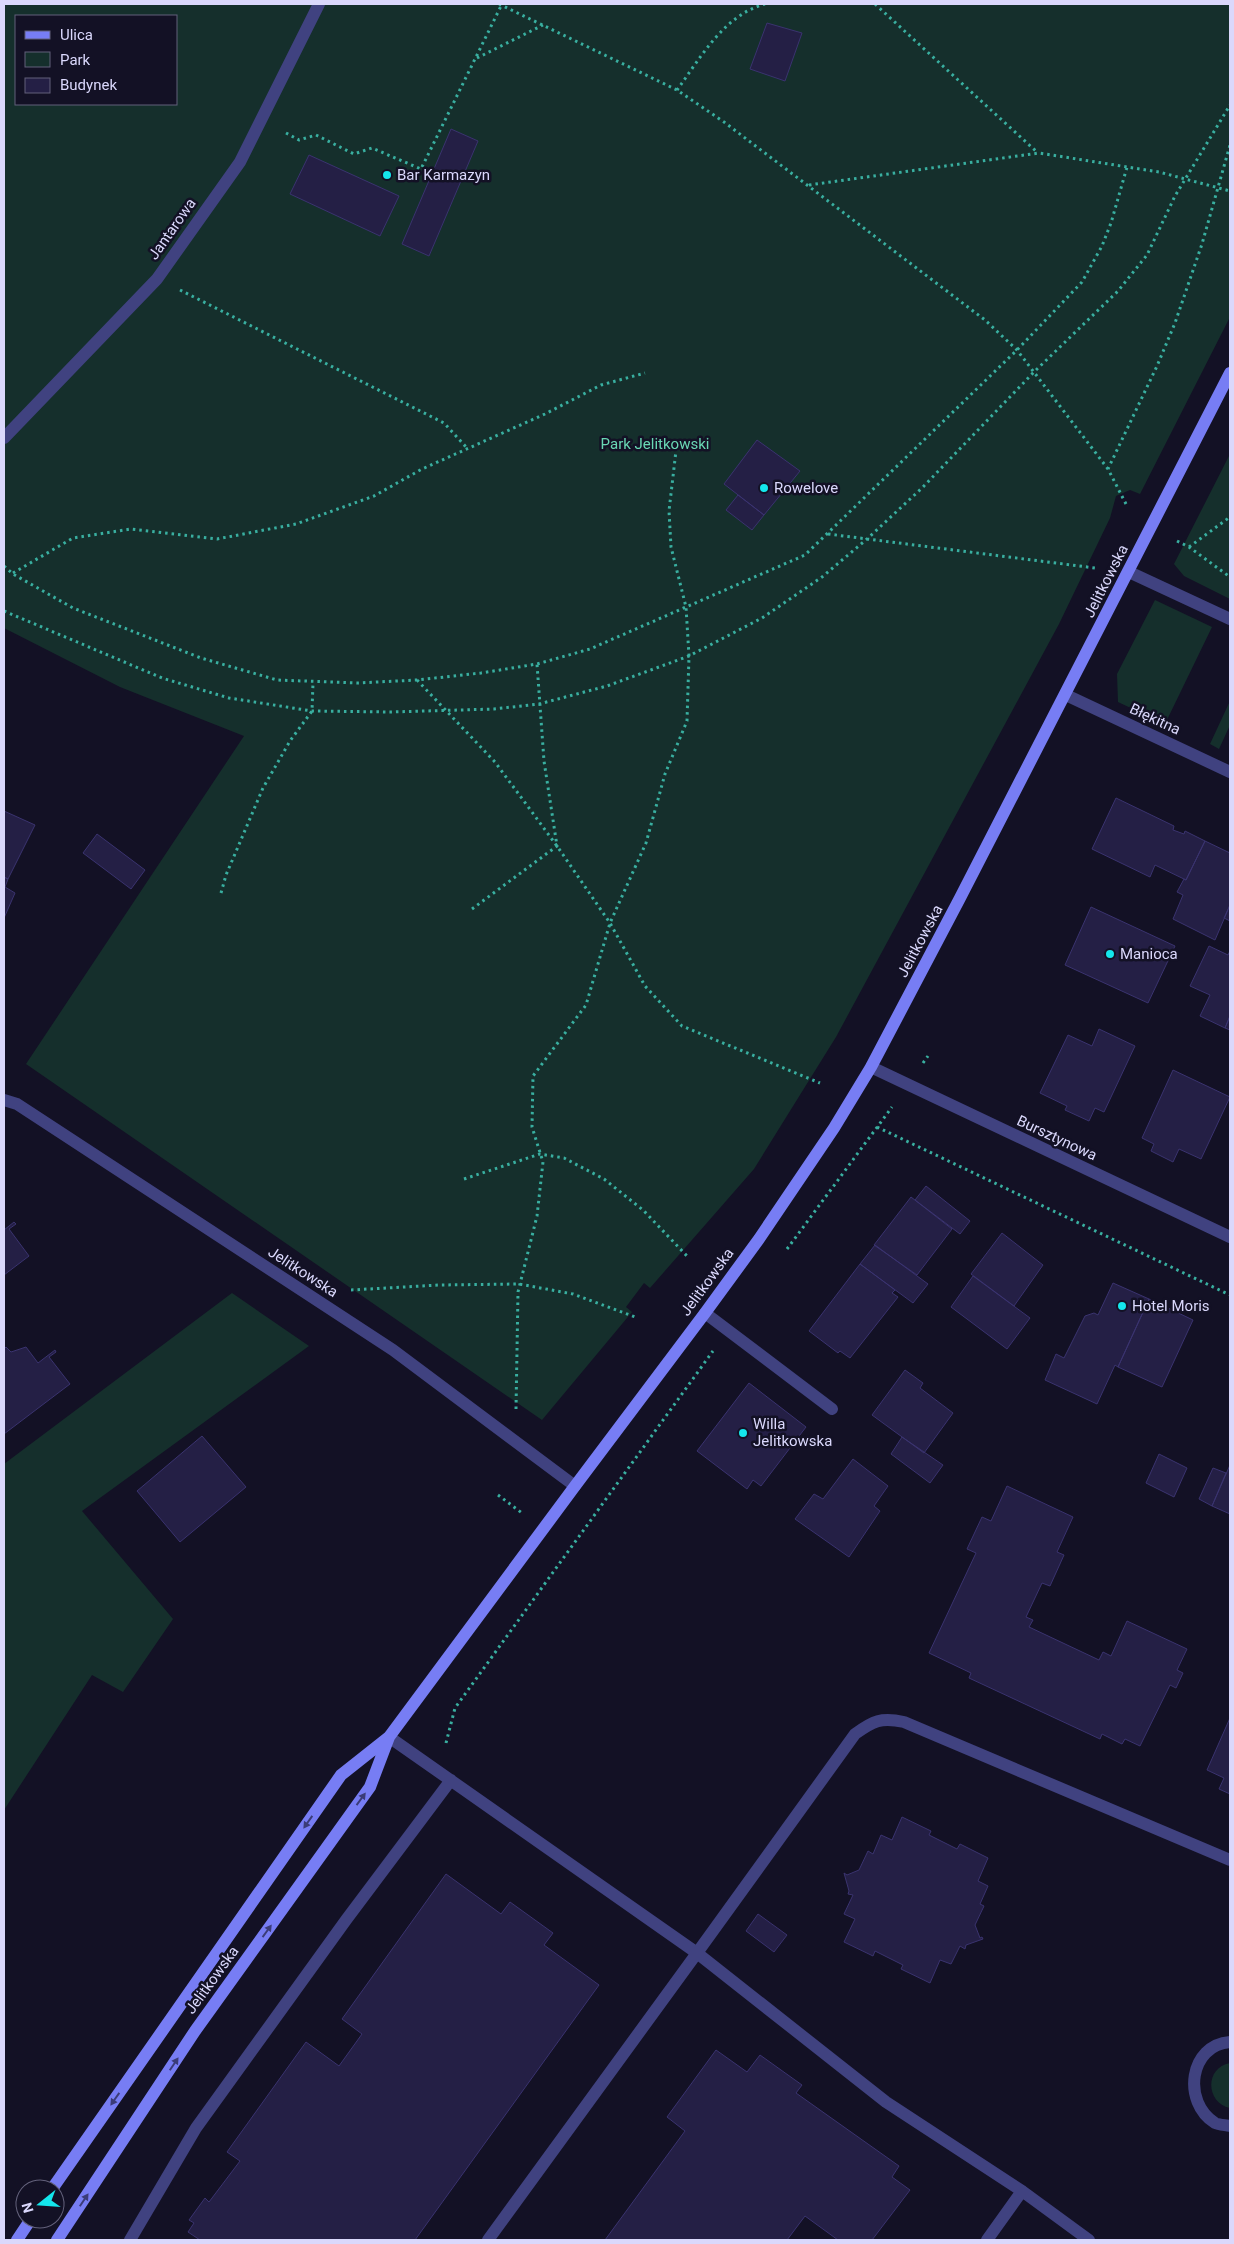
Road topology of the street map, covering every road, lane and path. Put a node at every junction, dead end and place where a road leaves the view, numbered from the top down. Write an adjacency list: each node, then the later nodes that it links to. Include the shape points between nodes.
1 (319, 4): 10 (street, Jantarowa)
2 (501, 4): 6 (path); 7 (path)
3 (765, 4): 5 (path)
4 (876, 4): 12 (path)
5 (756, 5): 8 (path, via 722,29)
6 (543, 25): 7 (path); 8 (path)
7 (476, 58): 10 (path, via 421,169 372,148 354,154 316,135 299,140)
8 (677, 90): 15 (path)
9 (1230, 105): 14 (path)
10 (260, 119): 18 (street, Jantarowa, via 240,162)
11 (1230, 145): 16 (path)
12 (1039, 154): 13 (path); 15 (path)
13 (1127, 167): 14 (path); 19 (path, via 1111,223 1092,266 1067,299)
14 (1185, 178): 16 (path); 20 (path, via 1147,255 1135,272)
15 (808, 185): 19 (path, via 985,320)
16 (1218, 187): 17 (path); 26 (path, via 1166,347)
17 (1230, 191)
18 (157, 279): 23 (street, Jantarowa); 25 (path, via 444,423)
19 (1017, 350): 20 (path); 29 (path)
20 (1034, 372): 26 (path); 30 (path, via 922,488)
21 (645, 373): 25 (path, via 601,386)
22 (1230, 373): 35 (street, Jelitkowska)
23 (4, 438)
24 (677, 442): 38 (path, via 669,511 671,547)
25 (467, 448): 36 (path, via 374,496 296,524 217,538 131,529 73,538)
26 (1108, 468): 27 (path)
27 (1126, 504)
28 (1230, 517): 32 (path)
29 (827, 534): 30 (path); 38 (path, via 806,556)
30 (867, 538): 34 (path); 41 (path, via 822,577 762,618)
31 (1177, 541): 32 (path)
32 (1189, 547): 37 (path)
33 (4, 566): 36 (path)
34 (1095, 568)
35 (1129, 572): 40 (street); 45 (street, Jelitkowska)
36 (13, 574): 44 (path, via 73,608 201,658 277,680)
37 (1230, 577)
38 (686, 607): 41 (path); 42 (path, via 590,649)
39 (4, 611): 48 (path, via 162,678 229,698)
40 (1230, 619)
41 (689, 656): 46 (path, via 607,686); 53 (path, via 687,721 665,774 646,843)
42 (537, 664): 43 (path); 46 (path)
43 (417, 680): 44 (path); 47 (path)
44 (313, 683): 48 (path)
45 (1066, 695): 49 (street, Błękitna); 54 (street, Jelitkowska)
46 (539, 704): 47 (path); 50 (path)
47 (447, 710): 48 (path); 50 (path, via 495,762)
48 (312, 711): 51 (path, via 263,788)
49 (1230, 772)
50 (557, 846): 52 (path); 53 (path)
51 (221, 893)
52 (472, 909)
53 (610, 923): 55 (path, via 644,986 682,1026); 57 (path, via 586,1005 533,1076 532,1127)
54 (870, 1067): 59 (street, Bursztynowa); 65 (street, Jelitkowska, via 834,1128)
55 (820, 1084)
56 (4, 1100): 63 (street, Jelitkowska, via 17,1104)
57 (540, 1154): 58 (path); 61 (path, via 564,1158 604,1179 643,1210); 62 (path, via 543,1162 537,1216)
58 (464, 1179)
59 (1230, 1237)
60 (785, 1252): 64 (path, via 877,1127)
61 (687, 1256)
62 (519, 1284): 63 (path, via 431,1285); 66 (path, via 573,1294); 69 (path)
63 (308, 1295): 69 (street, Jelitkowska, via 393,1350)
64 (1230, 1295)
65 (705, 1313): 67 (street); 70 (street, Jelitkowska)
66 (638, 1318)
67 (728, 1330): 68 (street); 72 (path, via 455,1708)
68 (832, 1409)
69 (516, 1442): 70 (street, Jelitkowska)
70 (575, 1486): 71 (street, Jelitkowska)
71 (389, 1737): 73 (street); 78 (street, Jelitkowska, one-way to 78, via 341,1775); 82 (street, Jelitkowska, one-way to 71, via 195,2031 370,1787)
72 (446, 1743)
73 (451, 1780): 75 (street); 83 (street, via 196,2128)
74 (1230, 1860): 75 (street, via 904,1722 886,1718 870,1723 854,1734)
75 (697, 1954): 79 (street, via 886,2102); 84 (street)
76 (1230, 2042): 77 (street, via 1220,2042 1200,2058 1192,2082 1198,2106 1216,2124)
77 (1230, 2126)
78 (59, 2179)
79 (1022, 2191): 85 (street); 86 (street)
80 (24, 2229): 81 (street)
81 (17, 2240)
82 (57, 2240)
83 (130, 2240)
84 (488, 2240)
85 (986, 2240)
86 (1089, 2240)

